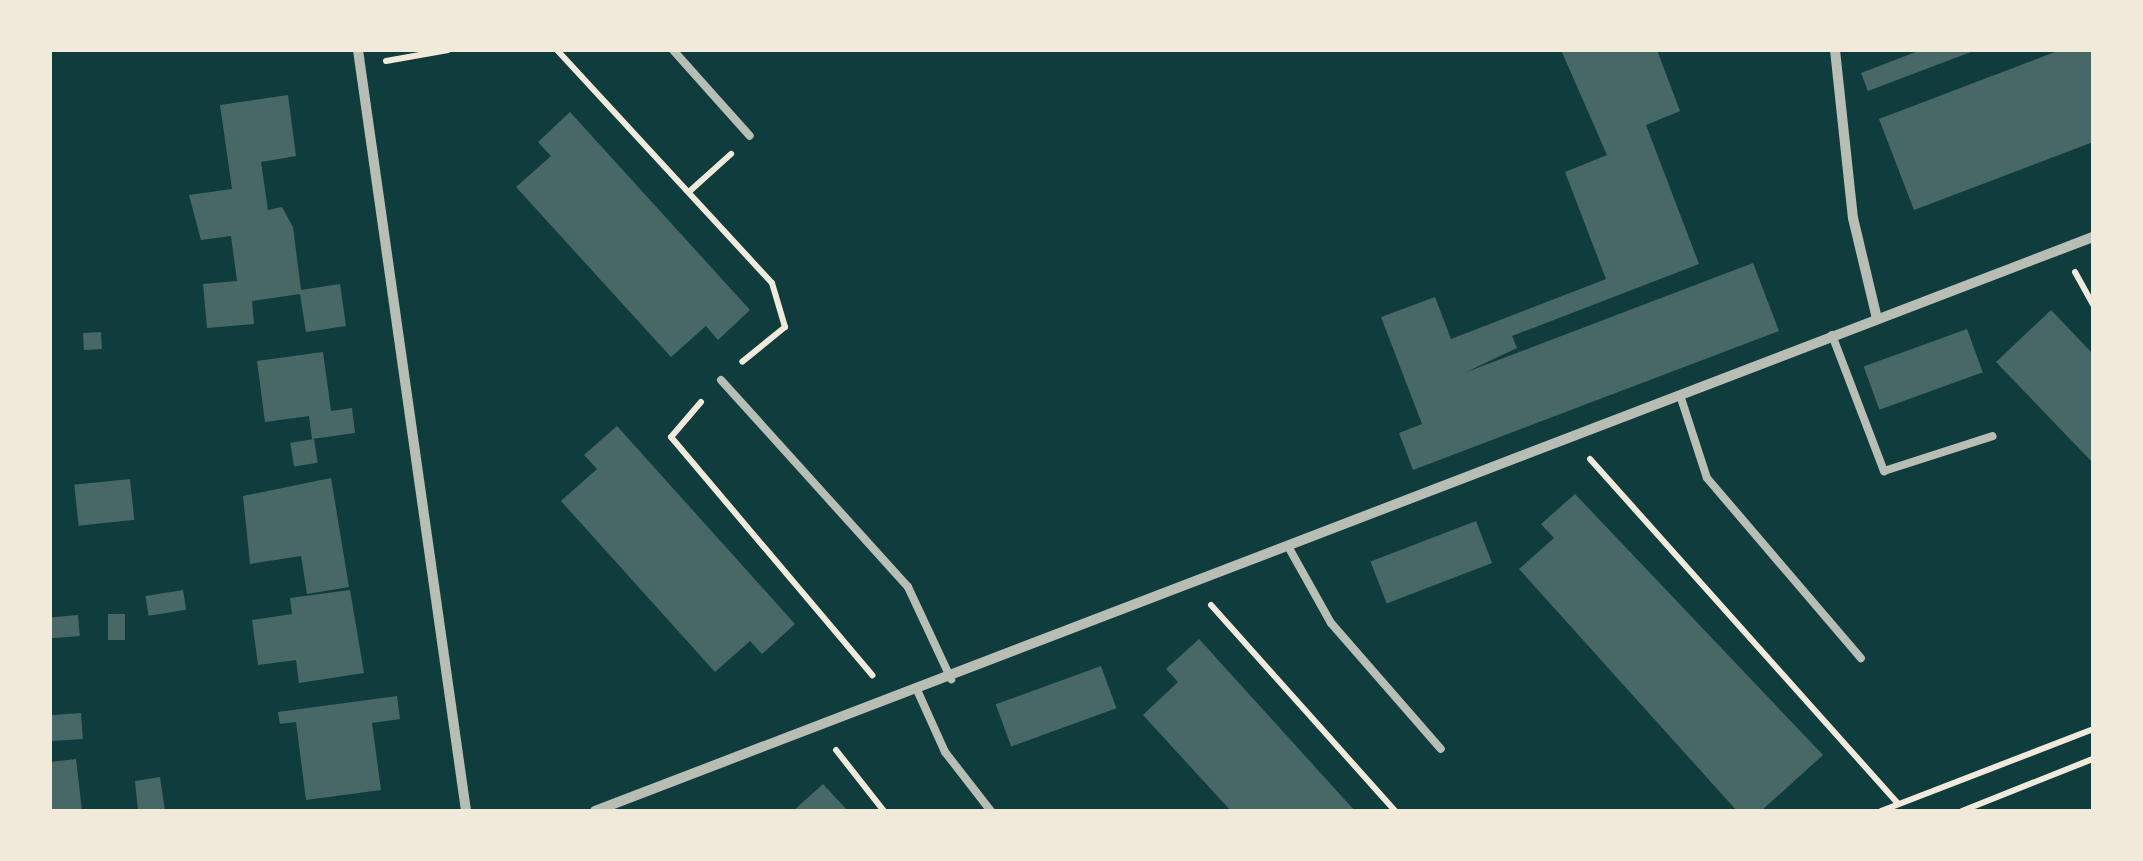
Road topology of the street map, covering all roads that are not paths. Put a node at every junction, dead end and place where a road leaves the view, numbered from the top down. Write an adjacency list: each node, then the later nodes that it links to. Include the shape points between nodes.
1 (358, 50): 16 (street)
2 (673, 50): 4 (lane)
3 (1835, 50): 6 (street, via 1853,218)
4 (750, 136)
5 (2093, 237): 6 (street)
6 (1876, 319): 7 (street)
7 (1832, 335): 9 (street); 10 (lane, via 1884,471)
8 (720, 380): 13 (lane, via 908,587)
9 (1680, 395): 11 (street); 12 (lane, via 1708,478)
10 (1993, 436)
11 (1288, 548): 13 (street); 15 (lane, via 1331,623)
12 (1861, 658)
13 (950, 680): 14 (street)
14 (918, 692): 17 (street); 18 (lane, via 945,752)
15 (1442, 749)
16 (466, 811)
17 (595, 811)
18 (992, 811)

